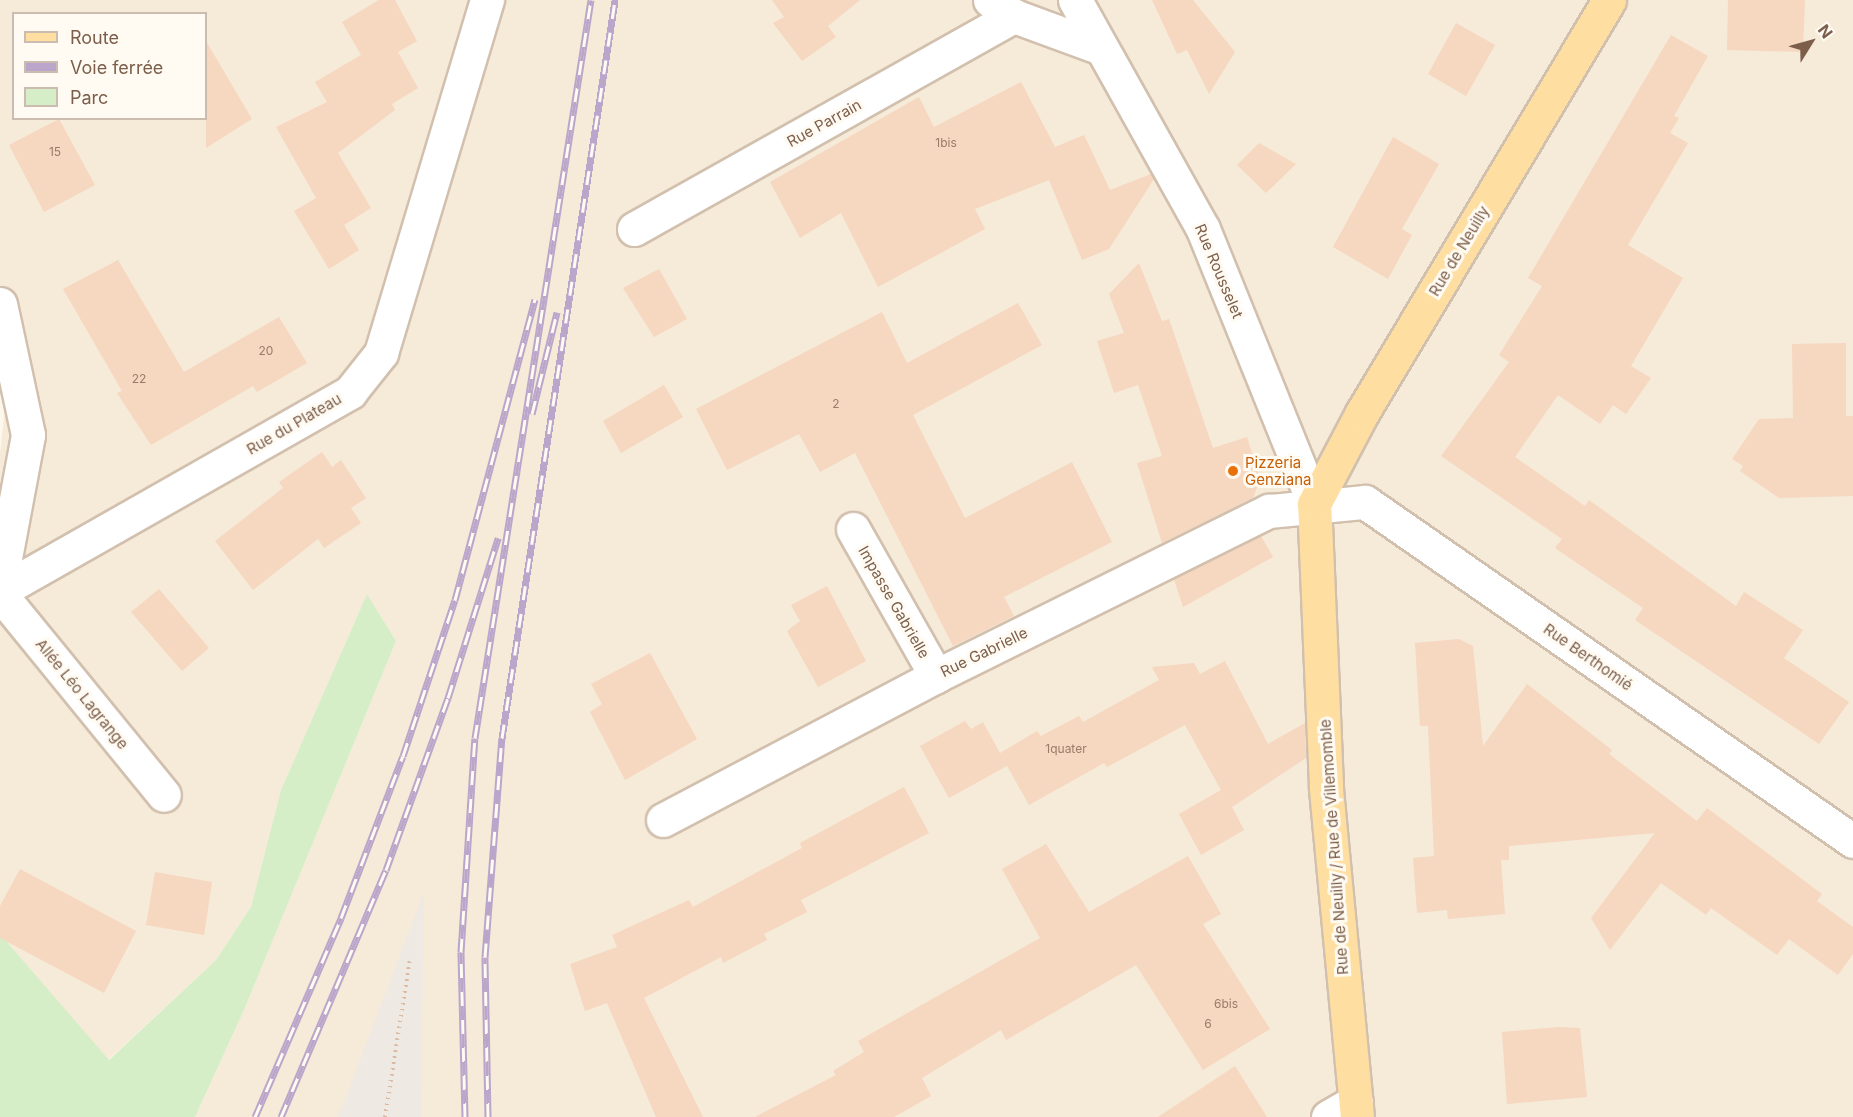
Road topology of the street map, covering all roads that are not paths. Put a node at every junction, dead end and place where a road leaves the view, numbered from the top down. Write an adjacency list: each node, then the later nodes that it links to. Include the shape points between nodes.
1 (488, 0): 11 (street, Rue du Plateau, via 381,353 350,392)
2 (1075, 0): 5 (street, Rue Rousselet)
3 (1609, 0): 8 (main road, Rue de Neuilly, via 1362,412)
4 (1002, 8): 5 (street); 6 (street, Rue Parrain)
5 (1101, 48): 8 (street, Rue Rousselet, via 1203,229)
6 (634, 229)
7 (0, 304): 10 (street, via 28,435)
8 (1314, 504): 12 (street, Rue Gabrielle, via 1269,511); 15 (street, Rue Berthomié, via 1365,502); 16 (main road, Rue de Neuilly / Rue de Villemomble, via 1326,786)
9 (853, 529): 12 (street, Impasse Gabrielle)
10 (0, 585)
11 (0, 593): 13 (street, Allée Léo Lagrange)
12 (936, 675): 14 (street, Rue Gabrielle)
13 (164, 795)
14 (663, 820)
15 (1853, 841)
16 (1357, 1109): 17 (street)
17 (1328, 1117)

